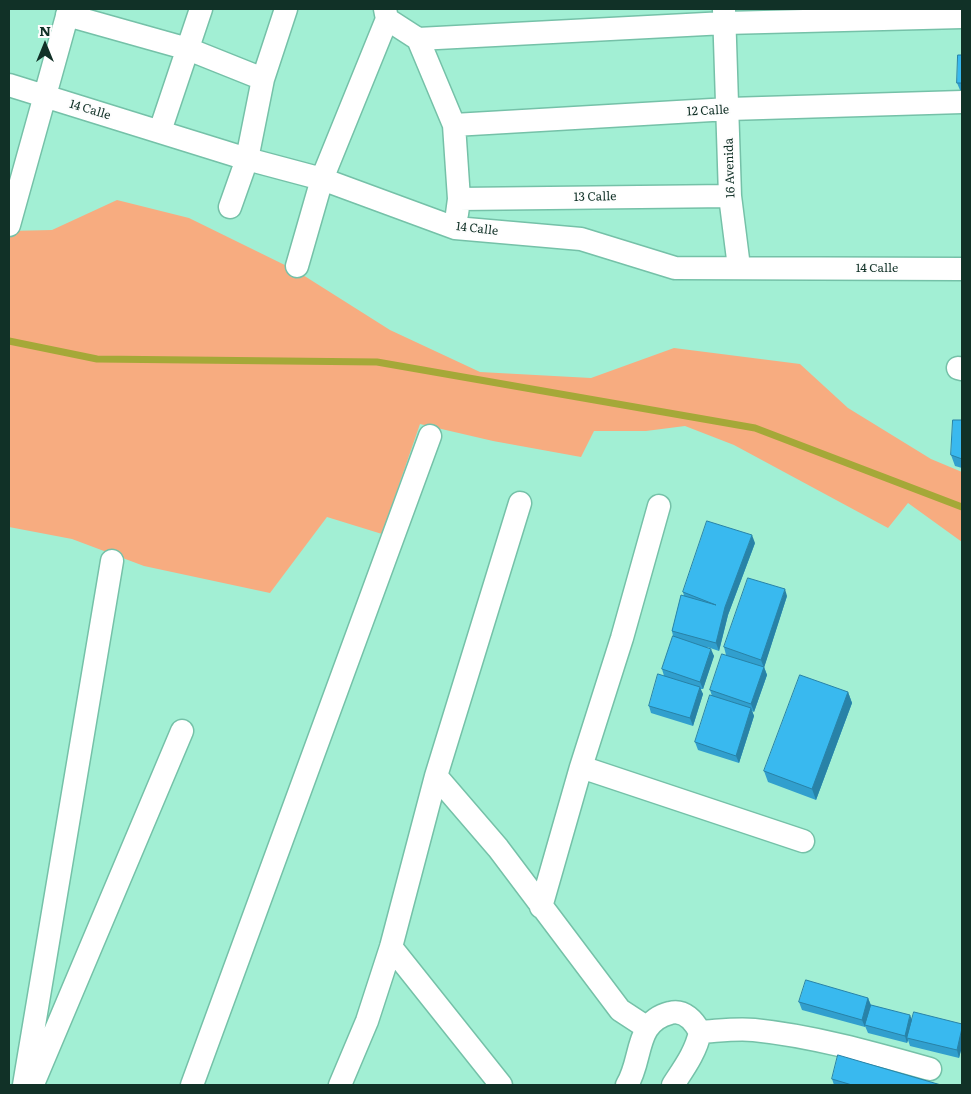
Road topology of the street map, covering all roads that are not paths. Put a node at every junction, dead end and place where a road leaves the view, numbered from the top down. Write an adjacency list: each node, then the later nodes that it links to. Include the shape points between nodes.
1 (201, 9): 8 (street)
2 (286, 9): 9 (street)
3 (68, 12): 8 (street); 11 (street)
4 (386, 14): 7 (street); 17 (street)
5 (724, 16): 6 (street); 7 (street); 13 (street, 16 Avenida)
6 (962, 17)
7 (418, 39): 14 (street)
8 (188, 50): 9 (street); 15 (street)
9 (263, 79): 16 (street)
10 (9, 85): 11 (street, 14 Calle)
11 (45, 97): 15 (street, 14 Calle); 21 (street)
12 (962, 102): 13 (street, 12 Calle)
13 (729, 110): 14 (street, 12 Calle); 18 (street, 16 Avenida)
14 (454, 124): 19 (street)
15 (160, 131): 16 (street, 14 Calle)
16 (247, 159): 17 (street, 14 Calle); 20 (street)
17 (322, 180): 22 (street, 14 Calle); 23 (street)
18 (730, 196): 19 (street, 13 Calle); 24 (street, 16 Avenida)
19 (459, 199): 22 (street)
20 (230, 206)
21 (9, 225)
22 (455, 228): 24 (street, 14 Calle, via 580,239 676,268)
23 (297, 266)
24 (739, 267): 25 (street, 14 Calle)
25 (962, 269)
26 (430, 436): 41 (street)
27 (520, 503): 32 (street)
28 (659, 506): 31 (street, via 622,638)
29 (112, 560): 39 (street)
30 (182, 731): 40 (street)
31 (580, 767): 33 (street); 34 (street)
32 (436, 776): 34 (street, via 498,848); 35 (street)
33 (803, 841)
34 (541, 907): 36 (street, via 620,1010)
35 (391, 947): 42 (street, via 367,1021); 43 (street)
36 (646, 1027): 37 (street, via 662,1015 675,1012 687,1015); 44 (street)
37 (700, 1032): 38 (street, via 752,1030 779,1034); 45 (street, via 688,1062)
38 (930, 1069)
39 (24, 1085)
40 (32, 1085)
41 (192, 1085)
42 (341, 1085)
43 (501, 1085)
44 (628, 1085)
45 (673, 1085)

